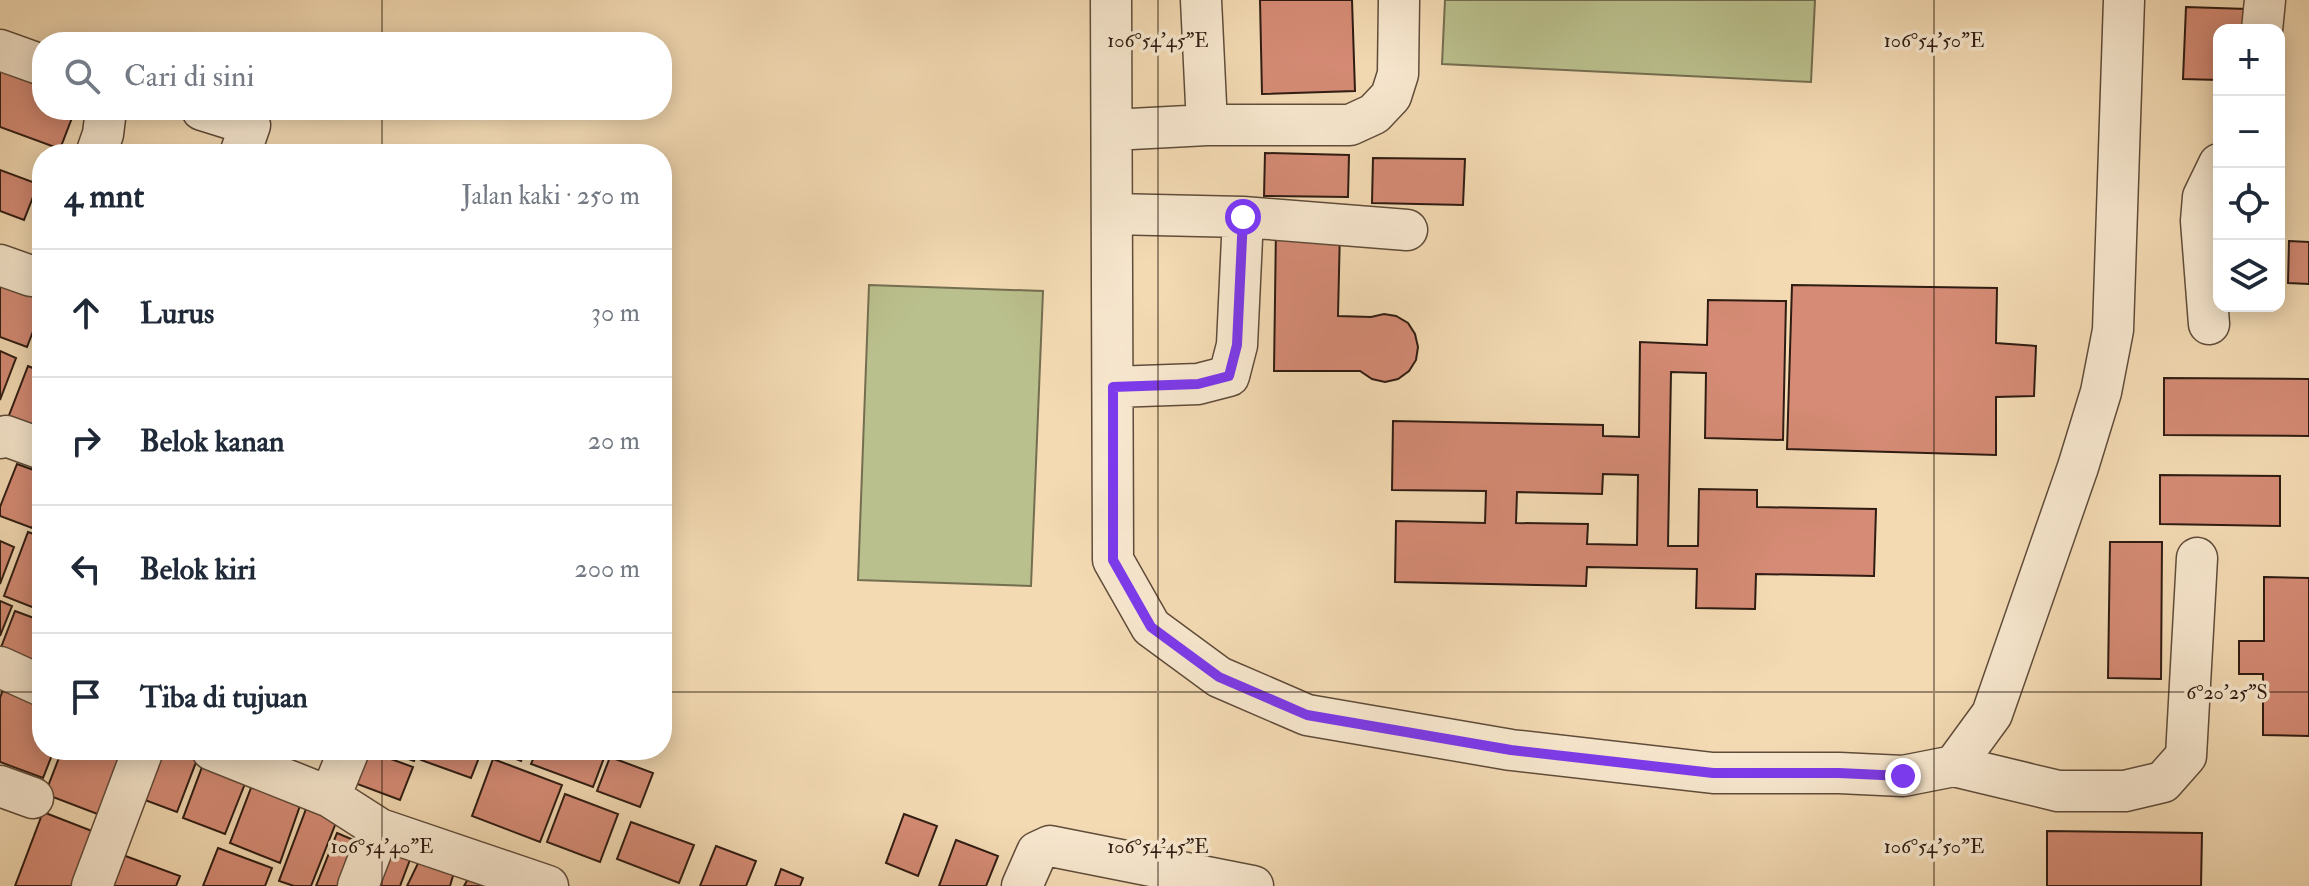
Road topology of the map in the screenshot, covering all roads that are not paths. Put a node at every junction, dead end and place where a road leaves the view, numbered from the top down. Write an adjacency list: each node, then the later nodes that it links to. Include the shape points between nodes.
1 (1111, 0): 12 (street)
2 (1201, 0): 11 (street)
3 (1399, 0): 11 (street, via 1398,74 1391,96 1374,114 1350,125)
4 (2124, 0): 31 (street, via 2113,330 2101,392 1992,714)
5 (2265, 0): 6 (street)
6 (2263, 24)
7 (0, 50): 8 (street)
8 (32, 61)
9 (105, 120): 13 (street)
10 (234, 120): 14 (street, via 250,125)
11 (1207, 125): 12 (street)
12 (1112, 130): 16 (street)
13 (100, 144)
14 (243, 144)
15 (2217, 168): 21 (street, via 2203,197 2201,221)
16 (1112, 214): 17 (street); 22 (street)
17 (1243, 217): 18 (street); 22 (street, via 1237,345 1229,376 1198,384)
18 (1407, 230)
19 (0, 265): 20 (street)
20 (32, 276)
21 (2209, 324)
22 (1113, 387): 31 (street, via 1113,560 1151,627 1219,677 1307,715 1511,750 1713,773 1903,776)
23 (0, 438): 24 (street)
24 (32, 445)
25 (2197, 558): 31 (street, via 2186,756 2163,782 2125,791 2058,791)
26 (0, 667): 27 (street)
27 (32, 681)
28 (139, 760): 34 (street)
29 (242, 760): 32 (street)
30 (345, 760): 32 (street)
31 (1954, 766)
32 (330, 797): 33 (street)
33 (380, 829): 35 (street); 36 (street)
34 (92, 886)
35 (358, 886)
36 (548, 886)
37 (1022, 886): 38 (street, via 1037,852 1050,846)
38 (1253, 886)

